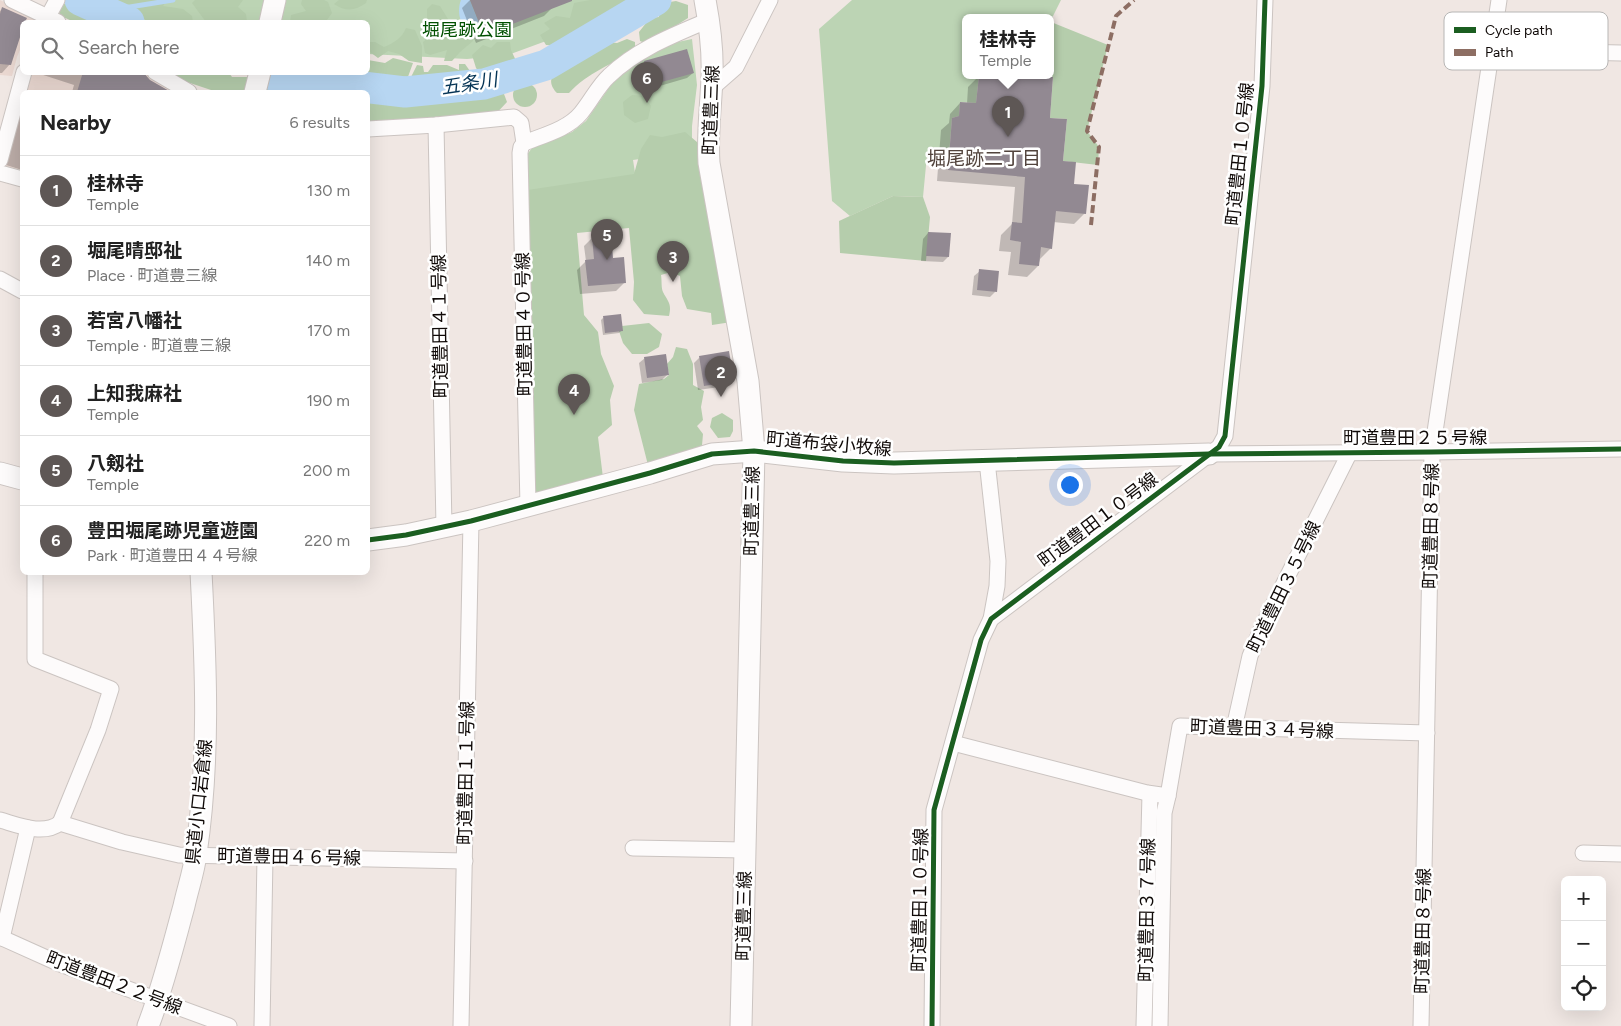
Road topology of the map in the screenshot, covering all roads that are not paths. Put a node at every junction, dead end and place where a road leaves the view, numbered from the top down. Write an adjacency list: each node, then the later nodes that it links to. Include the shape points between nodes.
1 (12, 0): 6 (street)
2 (275, 0): 7 (street)
3 (770, 0): 14 (street, via 736,67)
4 (1265, 0): 29 (street, 町道豊田１０号線, via 1262,86 1225,436)
5 (706, 9): 14 (street, 町道豊三線, via 712,44); 19 (street, via 608,76 568,125)
6 (51, 15)
7 (270, 20)
8 (1608, 53): 9 (street)
9 (1621, 53)
10 (1489, 70): 28 (street, 町道豊田８号線)
11 (23, 75): 20 (street)
12 (160, 75): 15 (street)
13 (259, 75): 16 (street)
14 (712, 88): 26 (street, 町道豊三線, via 709,162 748,381)
15 (186, 90)
16 (256, 90)
17 (436, 126): 18 (street); 19 (street, via 514,117 521,123); 35 (street, 町道豊田４１号線)
18 (370, 129)
19 (524, 143): 33 (street, 町道豊田４０号線, via 520,153)
20 (0, 160)
21 (0, 173): 22 (street)
22 (20, 178)
23 (0, 280): 24 (street)
24 (20, 290)
25 (1621, 449): 28 (street, 町道豊田２５号線)
26 (754, 451): 30 (street, 町道布袋小牧線, via 894,464); 33 (street, 町道布袋小牧線, via 712,454); 49 (street, 町道豊三線)
27 (1350, 452): 28 (street, 町道豊田２５号線); 29 (street, 町道豊田２５号線); 40 (street, 町道豊田３５号線, via 1262,627 1250,656)
28 (1432, 452): 41 (street, 町道豊田８号線)
29 (1209, 454): 30 (street, 町道布袋小牧線); 39 (street, 町道豊田１０号線)
30 (988, 460): 39 (street, via 998,561)
31 (0, 473): 32 (street)
32 (20, 478)
33 (528, 506): 34 (street, 町道布袋小牧線)
34 (471, 521): 35 (street, 町道布袋小牧線); 54 (street, 町道豊田１１号線)
35 (444, 527): 36 (street, 町道布袋小牧線)
36 (370, 540)
37 (35, 575): 46 (street, via 35,659 112,689)
38 (201, 575): 52 (street, 県道小口岩倉線, via 207,734)
39 (990, 619): 42 (street, 町道豊田１０号線, via 980,640)
40 (1234, 728): 41 (street, 町道豊田３４号線); 44 (street, 町道豊田３４号線, via 1180,726)
41 (1427, 734): 65 (street, 町道豊田８号線)
42 (952, 743): 43 (street); 62 (street, 町道豊田１０号線, via 934,810)
43 (1150, 794): 44 (street); 63 (street, 町道豊田３７号線)
44 (1168, 796): 64 (street, via 1164,813)
45 (0, 820): 47 (street, 町道豊田４６号線)
46 (60, 823): 47 (street, 町道豊田４６号線, via 50,829); 52 (street, 町道豊田４６号線, via 132,844 179,855)
47 (28, 828): 55 (street)
48 (632, 848): 49 (street)
49 (745, 850): 61 (street, 町道豊三線)
50 (1583, 853): 51 (street)
51 (1621, 854)
52 (196, 855): 53 (street, 町道豊田４６号線); 56 (street, 県道小口岩倉線)
53 (265, 856): 54 (street, 町道豊田４６号線); 59 (street)
54 (465, 861): 60 (street, 町道豊田１１号線)
55 (1, 937): 56 (street, 町道豊田２２号線, via 60,964)
56 (158, 1000): 57 (street, 県道小口岩倉線); 58 (street, 町道豊田２２号線)
57 (148, 1026)
58 (229, 1026)
59 (262, 1026)
60 (460, 1026)
61 (742, 1026)
62 (932, 1026)
63 (1144, 1026)
64 (1160, 1026)
65 (1421, 1026)

